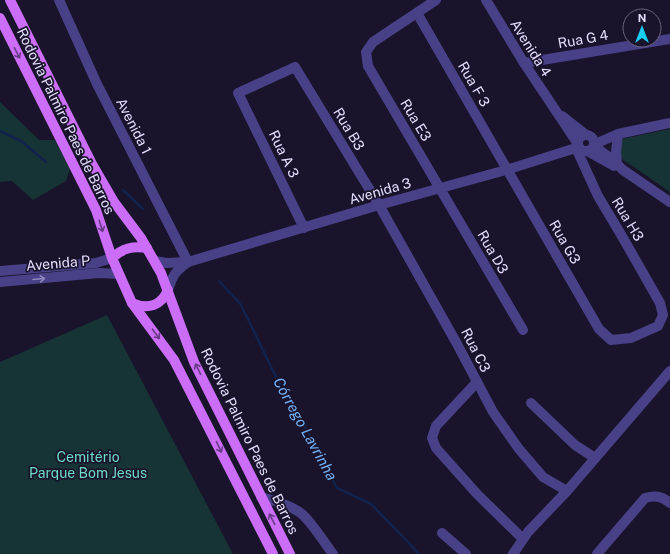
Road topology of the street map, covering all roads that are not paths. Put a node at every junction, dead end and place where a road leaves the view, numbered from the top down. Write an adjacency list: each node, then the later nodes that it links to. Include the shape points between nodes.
1 (10, 0): 19 (main road, Rodovia Palmiro Paes de Barros, via 92,164 114,202)
2 (59, 0): 22 (street, Avenida 1, via 97,84)
3 (436, 0): 5 (street)
4 (488, 0): 8 (street, Avenida 4)
5 (417, 13): 14 (street, Rua F 3); 15 (street, Rua E3, via 373,42 366,52 368,66)
6 (0, 18): 20 (main road, Rodovia Palmiro Paes de Barros, one-way to 20, via 96,210)
7 (670, 39): 8 (street, Rua G 4)
8 (524, 64): 12 (street, Avenida 4, via 554,110)
9 (295, 67): 17 (street, Rua B3); 18 (street, Rua A 3, via 238,93)
10 (670, 123): 11 (street, Avenida 3)
11 (616, 135): 12 (street, Avenida 3); 13 (street, via 616,152)
12 (586, 144): 13 (street, Avenida 4, via 610,165); 14 (street, Avenida 3); 28 (street, Rua H3, via 598,196 660,303 663,315 658,326 631,338 612,340)
13 (620, 166): 16 (street, Avenida 4)
14 (506, 170): 15 (street, Avenida 3); 28 (street, Rua G3)
15 (440, 188): 17 (street, Avenida 3); 29 (street, Rua D3)
16 (670, 202)
17 (379, 205): 18 (street, Avenida 3); 31 (street, Rua C3)
18 (304, 228): 22 (street, Avenida 3)
19 (147, 248): 20 (main road, via 128,248); 21 (main road, Rodovia Palmiro Paes de Barros)
20 (112, 258): 23 (street, Avenida P, via 96,263); 24 (main road, Rodovia Palmiro Paes de Barros)
21 (155, 261): 22 (street); 26 (main road, Rodovia Palmiro Paes de Barros)
22 (188, 262): 26 (street, via 172,276)
23 (0, 271)
24 (119, 274): 25 (street, Avenida P, one-way to 24, via 99,273); 27 (main road, Rodovia Palmiro Paes de Barros)
25 (0, 282)
26 (168, 290): 27 (main road, via 154,306 139,306); 35 (main road, Rodovia Palmiro Paes de Barros, one-way to 26, via 194,362)
27 (132, 302): 39 (main road, Rodovia Palmiro Paes de Barros, one-way to 39, via 174,360)
28 (599, 329)
29 (522, 330)
30 (670, 371): 33 (street)
31 (477, 382): 34 (street, Rua C3, via 492,412 519,449 543,477); 38 (street, via 436,426 432,438 436,448 477,494)
32 (531, 403): 33 (street, via 575,445)
33 (595, 458): 34 (street)
34 (567, 491): 38 (street)
35 (261, 497): 40 (main road, Rodovia Palmiro Paes de Barros, one-way to 35); 41 (street, via 279,502 303,515)
36 (670, 503): 44 (street, via 664,498 645,498)
37 (442, 533): 42 (street)
38 (523, 539): 43 (street)
39 (273, 554)
40 (290, 554)
41 (332, 554)
42 (466, 554)
43 (513, 554)
44 (597, 554)

